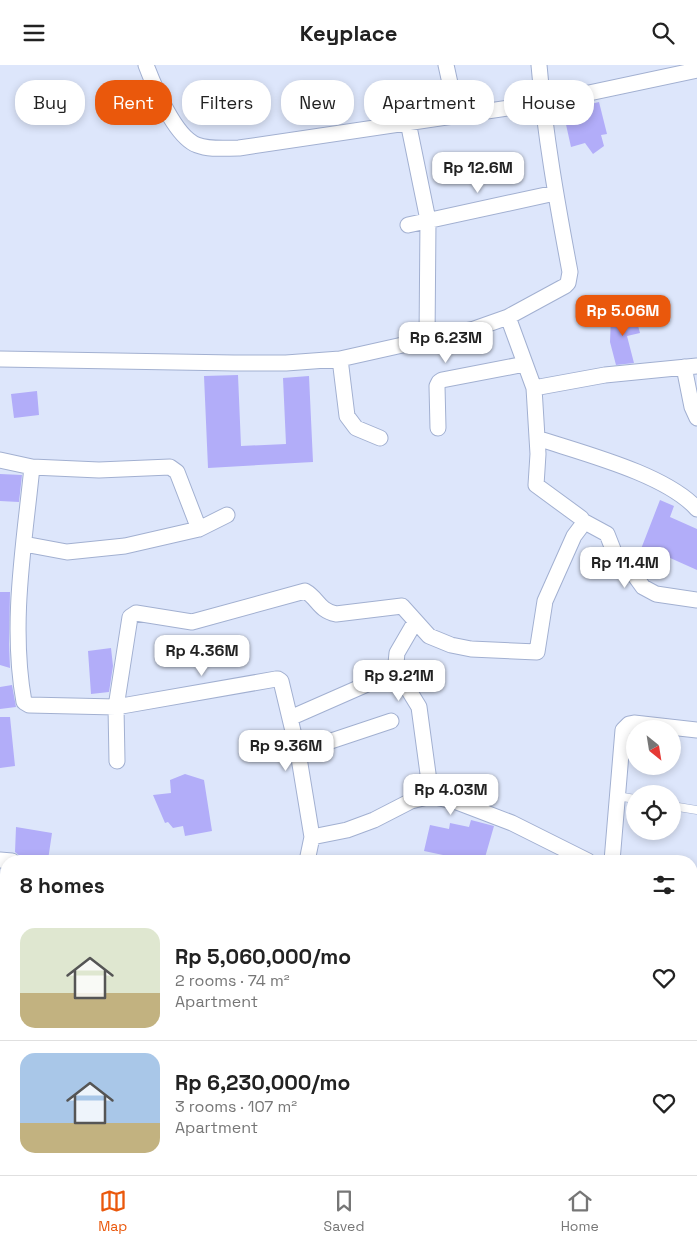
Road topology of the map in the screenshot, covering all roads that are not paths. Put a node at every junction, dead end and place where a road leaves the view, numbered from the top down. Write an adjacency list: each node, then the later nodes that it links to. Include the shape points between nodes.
1 (146, 65): 9 (street, via 183,135 195,144 210,148 239,148)
2 (462, 65): 4 (street)
3 (539, 65): 7 (street)
4 (446, 67): 6 (street)
5 (697, 70): 8 (street)
6 (449, 80)
7 (540, 80)
8 (594, 92)
9 (388, 125)
10 (409, 125): 13 (street)
11 (545, 125): 12 (street)
12 (554, 193): 13 (street); 15 (street, via 570,272 568,283)
13 (428, 220): 14 (street); 16 (street)
14 (408, 225)
15 (508, 317): 16 (street); 19 (street)
16 (427, 340): 17 (street)
17 (340, 359): 18 (street, via 286,363); 24 (street, via 347,416 356,428)
18 (0, 361)
19 (525, 364): 21 (street); 23 (street, via 438,382)
20 (690, 367): 21 (street, via 605,375); 22 (street, via 692,407)
21 (534, 388): 25 (street)
22 (697, 418)
23 (438, 429)
24 (380, 438)
25 (537, 444): 28 (street, via 604,460 646,476 675,491); 30 (street, via 536,485)
26 (0, 460): 27 (street)
27 (32, 467): 31 (street, via 99,470 170,467 177,472); 32 (street)
28 (697, 509)
29 (227, 515): 31 (street)
30 (583, 521): 33 (street, via 607,534 618,562 630,569 643,587 656,593); 34 (street, via 545,601 537,652 451,645 429,636)
31 (199, 529): 32 (street, via 125,546 67,552)
32 (24, 543): 36 (street, via 17,625 24,702 29,705)
33 (697, 600)
34 (415, 622): 35 (street, via 397,653); 36 (street, via 402,606 336,614 328,612 305,591 192,622 132,614)
35 (397, 671): 37 (street); 42 (street, via 419,707)
36 (116, 707): 37 (street, via 278,679); 41 (street)
37 (290, 718): 40 (street)
38 (391, 721): 40 (street)
39 (697, 730): 43 (street, via 634,723 625,726)
40 (298, 752): 47 (street)
41 (117, 761)
42 (431, 796): 47 (street, via 411,801 348,830); 49 (street, via 457,802 512,823)
43 (617, 796): 44 (lane); 50 (street)
44 (626, 798)
45 (681, 807): 46 (lane)
46 (697, 810)
47 (312, 837): 48 (street)
48 (308, 855)
49 (576, 855)
50 (612, 855)

